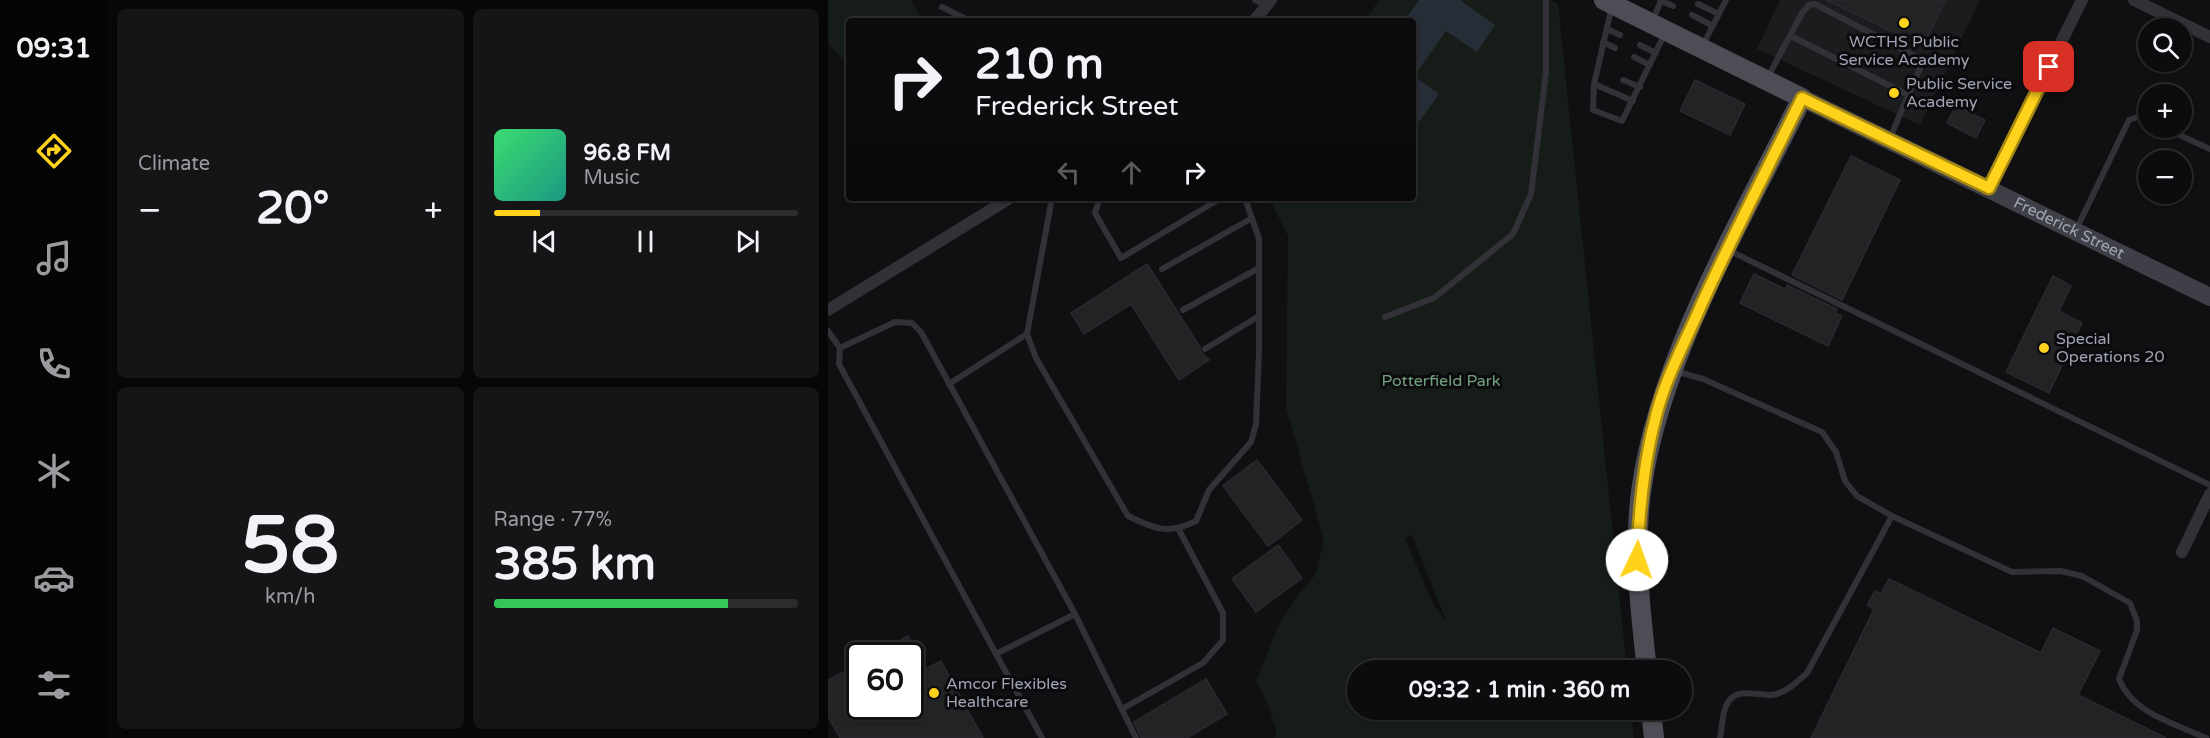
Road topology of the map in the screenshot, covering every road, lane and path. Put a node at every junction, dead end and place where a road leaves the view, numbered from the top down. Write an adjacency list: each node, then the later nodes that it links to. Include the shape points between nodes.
1 (1546, 0): 56 (lane, via 1546,72 1531,194 1513,234 1434,298)
2 (1660, 0): 9 (lane); 15 (lane)
3 (1726, 0): 11 (lane)
4 (2082, 0): 41 (street)
5 (2134, 0): 20 (street)
6 (1610, 1): 15 (main road, Frederick Street); 17 (lane)
7 (1265, 2): 14 (street)
8 (1698, 4): 11 (lane)
9 (1673, 6)
10 (942, 7): 13 (lane)
11 (1719, 14): 16 (lane)
12 (1692, 15): 16 (lane)
13 (964, 18)
14 (1256, 18)
15 (1659, 26): 24 (main road, Frederick Street); 25 (lane)
16 (1713, 26): 24 (lane)
17 (1607, 29): 18 (lane); 21 (lane)
18 (1620, 35)
19 (1791, 36): 31 (lane); 34 (lane); 34 (lane, via 1809,5 1815,4 1918,58 1921,66)
20 (2210, 38)
21 (1603, 42): 23 (lane); 28 (lane)
22 (1640, 45): 25 (lane)
23 (1615, 48)
24 (1702, 48): 31 (main road, Frederick Street)
25 (1656, 53): 27 (lane)
26 (1634, 57): 27 (lane)
27 (1650, 65): 33 (lane)
28 (1597, 69): 29 (lane); 32 (lane)
29 (1604, 72)
30 (1623, 80): 33 (lane)
31 (1766, 81): 35 (main road, Frederick Street)
32 (1594, 84): 36 (lane); 36 (lane, via 1593,110 1622,121)
33 (1640, 87): 36 (lane)
34 (1908, 95): 39 (lane)
35 (1802, 98): 39 (main road, Frederick Street); 49 (main road)
36 (1633, 101)
37 (2138, 117): 48 (lane, via 2129,120)
38 (2185, 138): 40 (lane)
39 (1888, 140): 41 (main road, Frederick Street)
40 (2210, 150)
41 (1989, 188): 48 (main road, Frederick Street)
42 (1005, 201): 53 (street)
43 (1051, 201): 58 (lane)
44 (1099, 201): 45 (lane, via 1095,213 1120,258)
45 (1216, 201)
46 (1246, 201): 47 (lane)
47 (1252, 218): 50 (lane, via 1259,239); 51 (lane)
48 (2075, 231): 52 (main road, Frederick Street)
49 (1727, 249): 61 (main road); 63 (lane)
50 (1259, 268): 54 (lane); 55 (lane)
51 (1162, 269)
52 (2210, 297)
53 (828, 310)
54 (1183, 310)
55 (1259, 316): 60 (lane); 66 (lane, via 1256,424 1251,442 1209,490 1196,521)
56 (1385, 317)
57 (828, 330): 59 (lane)
58 (1027, 334): 62 (lane); 66 (lane, via 1036,358 1128,516 1153,528)
59 (840, 348): 62 (lane, via 896,322 912,323 921,332); 69 (lane, via 839,364)
60 (1204, 349)
61 (1672, 370): 65 (lane, via 1703,379 1822,432 1836,452 1845,482 1857,496); 70 (main road, via 1655,418 1639,510 1637,560)
62 (949, 384): 68 (lane)
63 (2210, 485)
64 (2210, 494): 67 (street)
65 (1892, 516): 76 (lane, via 1807,673 1793,686 1775,694 1736,695 1726,704); 77 (lane, via 2012,573 2061,571 2082,576 2130,603 2137,630 2121,669 2122,688 2136,705)
66 (1179, 530): 71 (lane, via 1223,613 1223,640 1203,663)
67 (2182, 552)
68 (1075, 614): 69 (lane); 71 (lane)
69 (996, 654): 73 (lane)
70 (1646, 660)
71 (1122, 709): 74 (lane)
72 (1652, 720): 75 (main road)
73 (1042, 738)
74 (1136, 738)
75 (1654, 738)
76 (1720, 738)
77 (2206, 738)

